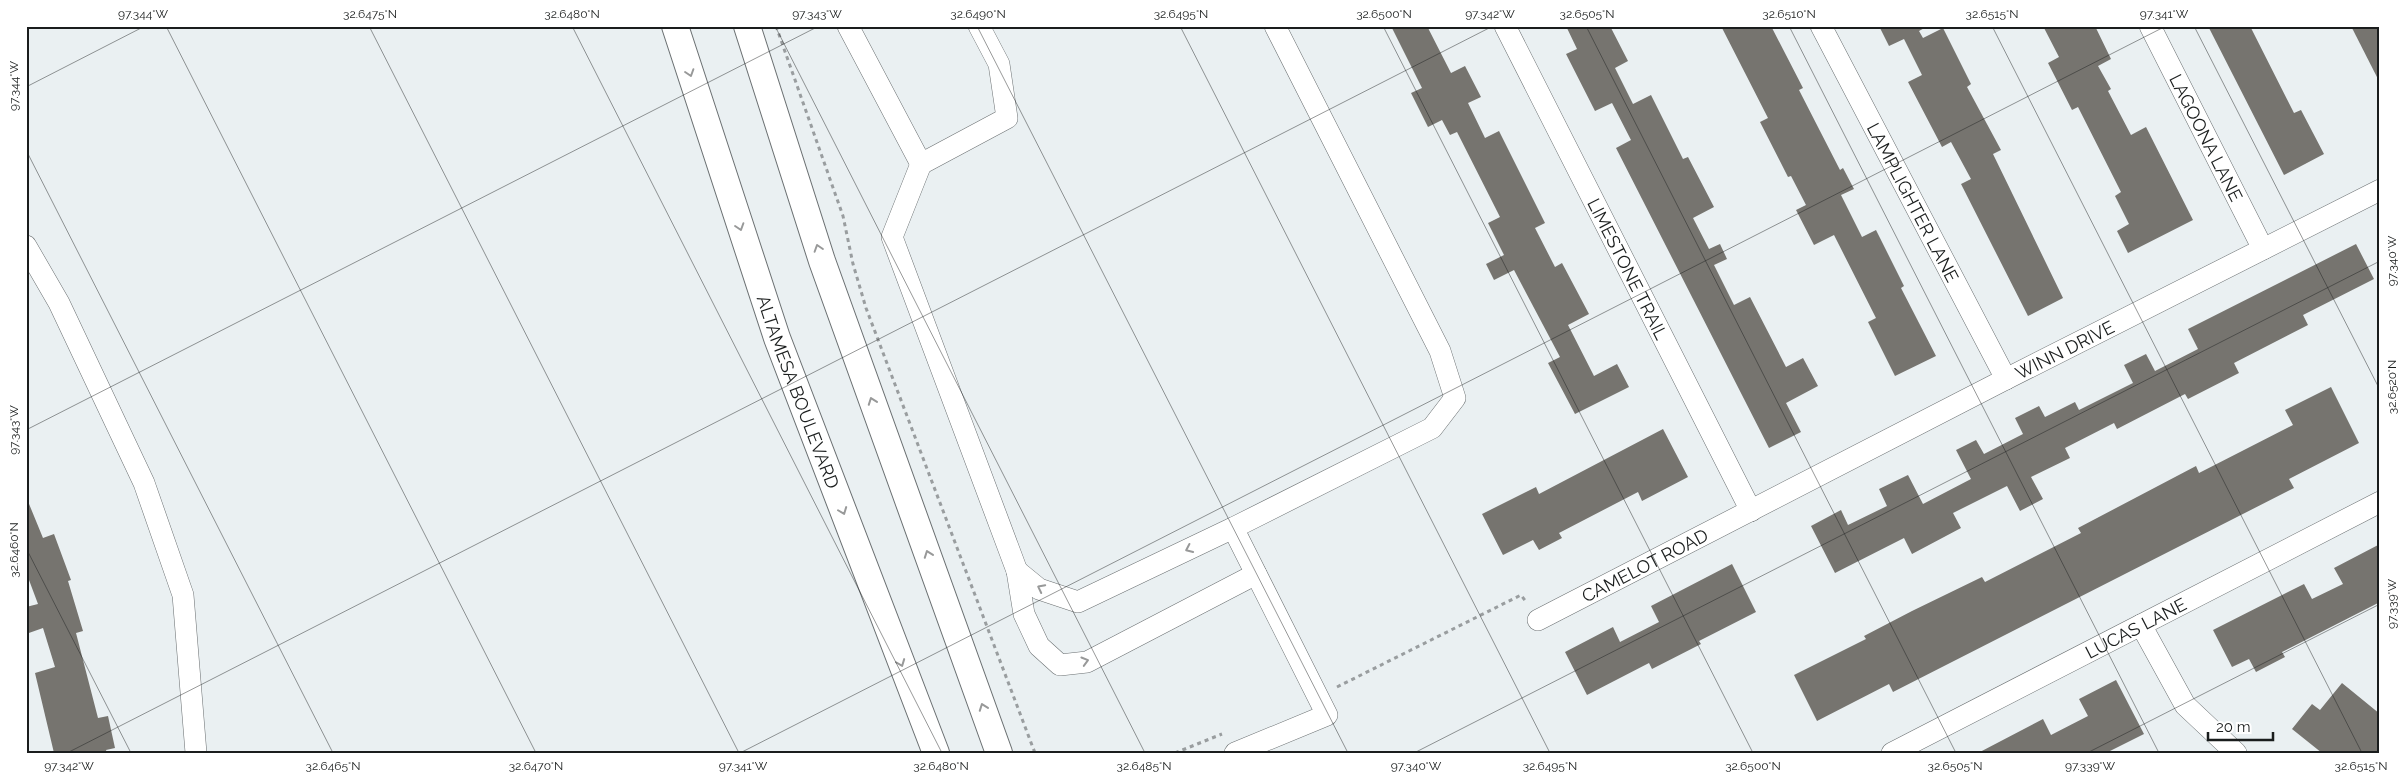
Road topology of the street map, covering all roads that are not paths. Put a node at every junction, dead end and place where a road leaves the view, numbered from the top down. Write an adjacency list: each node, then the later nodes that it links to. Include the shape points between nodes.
1 (675, 26): 22 (main road, ALTAMESA BOULEVARD, one-way to 22, via 777,338)
2 (747, 26): 23 (main road, one-way to 2, via 822,261)
3 (848, 26): 9 (street)
4 (979, 26): 9 (street, via 999,64 1007,118)
5 (1274, 26): 16 (street, via 1440,351 1455,398 1432,428)
6 (1504, 26): 15 (street, LIMESTONE TRAIL)
7 (1821, 26): 13 (street, LAMPLIGHTER LANE)
8 (2150, 26): 12 (street, LAGOONA LANE)
9 (921, 164): 17 (street, via 892,237)
10 (2380, 190): 12 (street, WINN DRIVE)
11 (26, 246): 21 (street, via 59,303 144,483 183,595)
12 (2263, 249): 13 (street, WINN DRIVE)
13 (2006, 379): 15 (street, WINN DRIVE)
14 (2380, 502): 20 (street, LUCAS LANE)
15 (1751, 511): 19 (street, CAMELOT ROAD)
16 (1233, 528): 17 (street, one-way to 17, via 1078,602 1039,589); 18 (street)
17 (1017, 571): 18 (street, one-way to 18, via 1024,614 1040,646 1060,666 1087,662)
18 (1256, 574): 24 (street, via 1327,716)
19 (1538, 620)
20 (2141, 625): 25 (street, LUCAS LANE); 26 (street, via 2185,705)
21 (196, 753)
22 (936, 753)
23 (999, 753)
24 (1235, 753)
25 (1892, 753)
26 (2236, 753)

